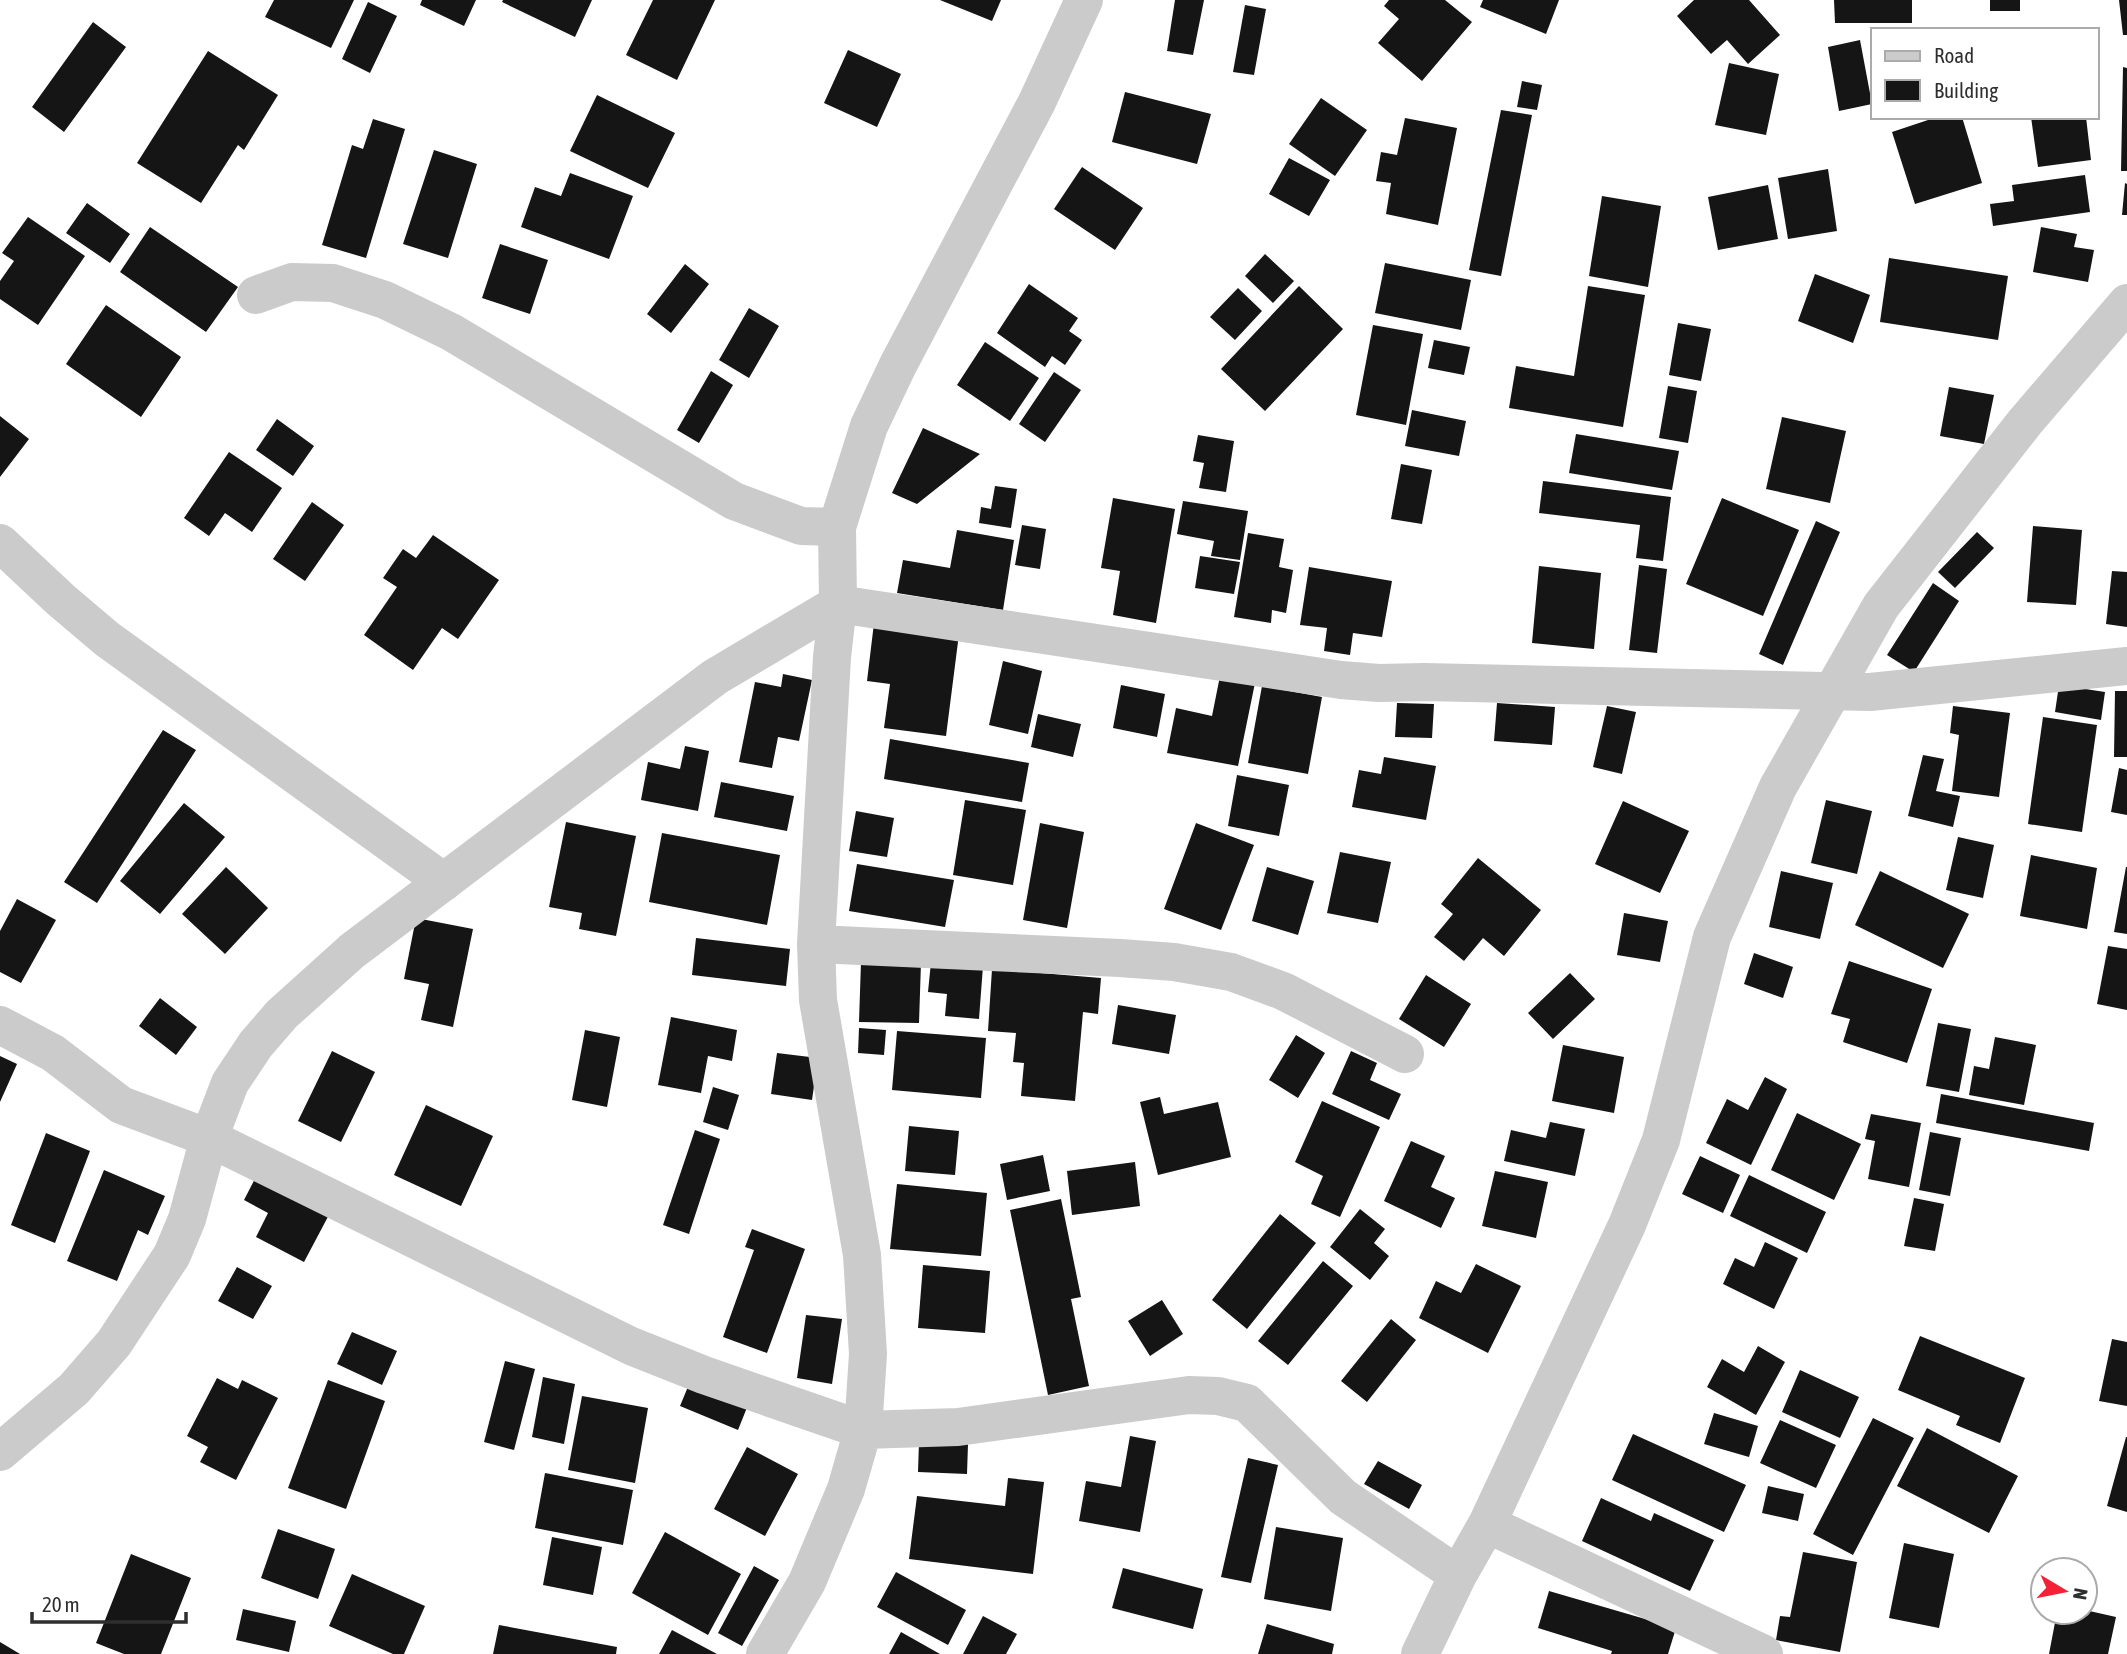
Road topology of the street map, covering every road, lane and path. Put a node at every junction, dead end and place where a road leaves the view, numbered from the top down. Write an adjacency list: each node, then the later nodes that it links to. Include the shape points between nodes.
1 (1084, 0): 4 (street, via 1037,102 869,426)
2 (256, 295): 4 (street, via 292,282 334,283 385,300 451,332 734,500 801,526)
3 (2127, 303): 8 (street, via 2025,422 1881,606)
4 (837, 527): 6 (street)
5 (0, 543): 9 (street, via 107,639)
6 (838, 604): 8 (street, via 1366,682); 9 (street, via 715,677); 10 (street)
7 (2127, 666): 8 (street)
8 (1831, 692): 16 (street, via 1778,787 1712,937 1661,1140 1627,1225)
9 (444, 882): 13 (street, via 352,951 282,1014 230,1083)
10 (816, 944): 12 (street, via 1120,958 1231,972 1283,991); 14 (street, via 818,1000 862,1255 868,1354)
11 (0, 1025): 13 (street, via 53,1053 121,1105)
12 (1405, 1054)
13 (209, 1138): 14 (street, via 631,1346); 15 (street, via 172,1255 114,1343 74,1389)
14 (863, 1430): 17 (street, via 958,1427 1189,1395 1247,1403 1343,1497); 18 (street, via 846,1489 807,1582)
15 (0, 1452)
16 (1487, 1524): 17 (street); 20 (street)
17 (1458, 1575): 19 (street)
18 (765, 1654)
19 (1420, 1654)
20 (1764, 1654)

